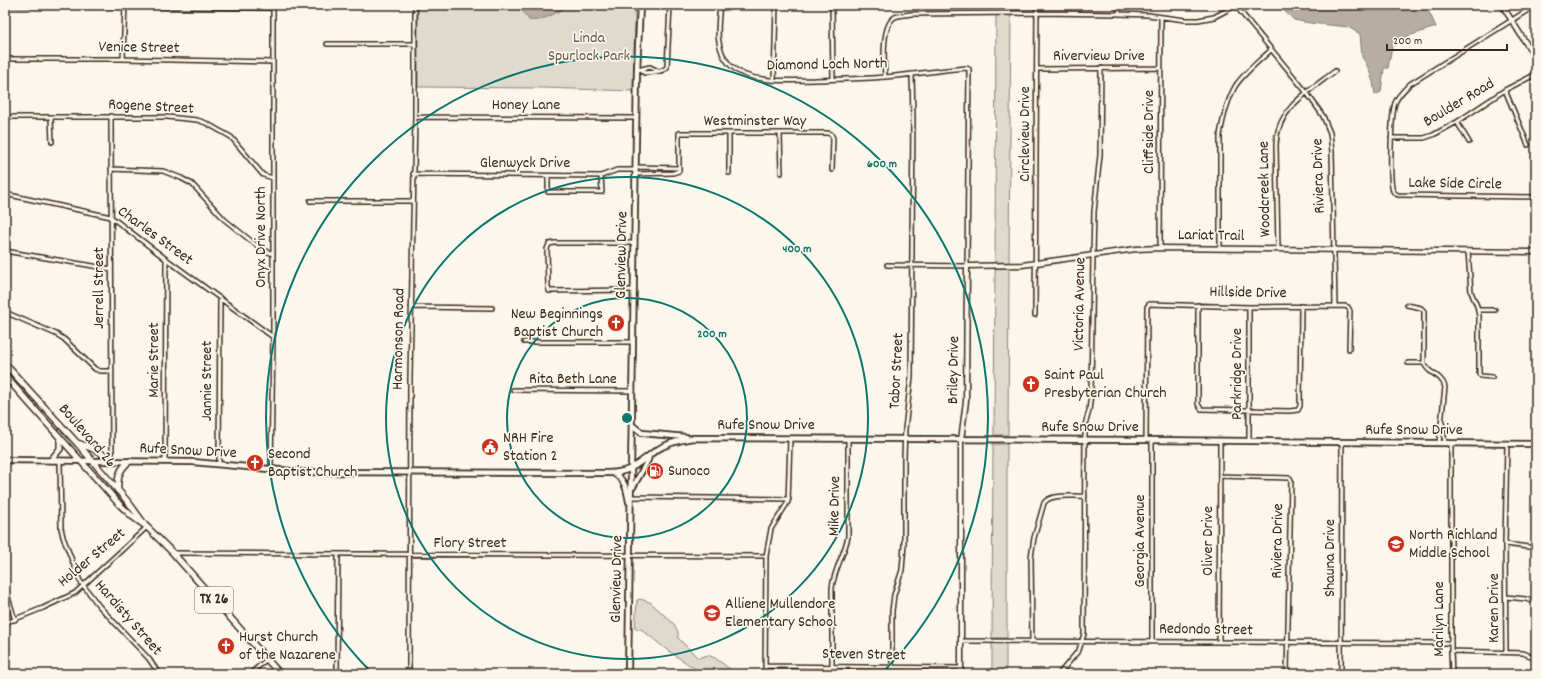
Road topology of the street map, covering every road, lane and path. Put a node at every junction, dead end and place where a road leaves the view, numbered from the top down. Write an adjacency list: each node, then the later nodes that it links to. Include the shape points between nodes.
1 (5, 5): 2 (street)
2 (125, 5): 14 (street); 23 (street)
3 (416, 5): 20 (street, Harmonson Road)
4 (640, 5): 30 (main road, Glenview Drive)
5 (670, 5): 30 (street, via 667,67 662,70 644,67)
6 (720, 5): 36 (street, Diamond Loch North, via 717,31 719,48 725,58 731,66 742,73)
7 (776, 5): 36 (street)
8 (832, 5): 35 (street)
9 (1037, 5): 15 (street, Circleview Drive)
10 (1119, 5): 16 (street)
11 (1235, 5): 17 (street, via 1208,18 1185,20); 21 (street, Riviera Drive)
12 (1502, 5): 18 (street)
13 (1536, 5): 18 (street, Lake Side Circle)
14 (273, 6): 25 (street, Onyx Drive North)
15 (1038, 12): 16 (street); 29 (street, Circleview Drive); 34 (street, via 911,14 896,17 888,27 885,39)
16 (1119, 14): 17 (street)
17 (1161, 16): 28 (street, Cliffside Drive)
18 (1512, 20): 24 (street); 47 (street, Lake Side Circle, via 1410,84 1400,93 1395,103)
19 (327, 44): 20 (street)
20 (415, 44): 41 (street, Harmonson Road)
21 (1271, 50): 38 (street, Riviera Drive); 68 (street, via 1236,85 1224,115 1220,135)
22 (5, 59): 23 (street, Venice Street)
23 (124, 59): 25 (street, Venice Street)
24 (1536, 59)
25 (273, 62): 60 (street, Onyx Drive North)
26 (966, 68): 32 (street, Diamond Loch North); 80 (street, Briley Drive, via 969,70)
27 (1101, 68): 28 (street, Riverview Drive); 29 (street, Riverview Drive); 75 (street, Victoria Avenue, via 1100,155 1094,212)
28 (1161, 68): 67 (street, Cliffside Drive)
29 (1037, 69): 77 (street, Circleview Drive)
30 (639, 70): 43 (main road, Glenview Drive)
31 (1335, 72): 38 (street, Woodcreek Lane)
32 (912, 74): 34 (street, Diamond Loch North); 79 (street, Tabor Street)
33 (1536, 74): 37 (street, Boulder Road)
34 (884, 77): 35 (street, Diamond Loch North)
35 (833, 79): 36 (street, Diamond Loch North)
36 (774, 80)
37 (1505, 90): 44 (street, Boulder Road); 50 (street)
38 (1307, 93): 69 (street, Woodcreek Lane, via 1290,107 1276,135); 70 (street, Riviera Drive, via 1323,116 1330,133)
39 (111, 116): 42 (street, Rogene Street); 52 (street, Jerrell Street); 60 (street, Rogene Street, via 180,117 206,123 232,137 263,175)
40 (5, 117): 42 (street, Rogene Street)
41 (415, 117): 43 (street, Honey Lane); 57 (street, Harmonson Road)
42 (51, 118): 48 (street)
43 (636, 118): 53 (main road, Glenview Drive)
44 (1457, 122): 47 (street, Boulder Road, via 1424,138); 49 (street)
45 (729, 134): 46 (street, Westminster Way); 51 (street, Westminster Way, via 679,133); 55 (street)
46 (780, 134): 54 (street, Westminster Way, via 831,134); 56 (street)
47 (1391, 138): 62 (street, Lake Side Circle, via 1393,191 1398,195)
48 (52, 142)
49 (1469, 142)
50 (1528, 145)
51 (679, 168): 53 (street, Glenwyck Drive); 53 (street, Glenwyck Drive, via 679,171 673,173)
52 (111, 169): 65 (street, Jerrell Street); 74 (street, via 163,171 192,184 225,220 261,249)
53 (636, 170): 59 (street, Glenwyck Drive, via 617,170); 66 (main road, Glenview Drive)
54 (832, 170)
55 (729, 172)
56 (781, 173)
57 (413, 174): 58 (street, Glenwyck Drive); 64 (street, Harmonson Road)
58 (548, 176): 59 (street, Glenwyck Drive); 59 (street, via 548,192 602,192)
59 (601, 176)
60 (273, 178): 74 (street, Onyx Drive North)
61 (5, 194): 65 (street, Charles Street)
62 (1536, 197)
63 (310, 201): 64 (street)
64 (412, 201): 88 (street, Harmonson Road)
65 (111, 217): 76 (street, Charles Street); 81 (street, Jerrell Street)
66 (635, 243): 82 (main road, Glenview Drive); 82 (street, via 549,244 547,249 549,291)
67 (1160, 248): 68 (street, Lariat Trail); 75 (street, Lariat Trail)
68 (1220, 248): 69 (street, Lariat Trail)
69 (1278, 249): 70 (street, Lariat Trail)
70 (1333, 250): 72 (street, Lariat Trail); 87 (street, Riviera Drive)
71 (5, 251): 81 (street)
72 (1468, 251): 73 (street, Lariat Trail); 91 (street, via 1471,292)
73 (1536, 252)
74 (273, 254): 95 (street, Onyx Drive North)
75 (1093, 255): 77 (street, Lariat Trail); 118 (street, Victoria Avenue, via 1091,393)
76 (166, 259): 83 (street, Charles Street); 138 (street, Marie Street)
77 (1036, 263): 80 (street, Lariat Trail); 94 (street, Circleview Drive)
78 (887, 265): 79 (street, Lariat Trail)
79 (913, 266): 80 (street, Lariat Trail); 116 (street, Tabor Street, via 911,377)
80 (967, 266): 117 (street, Briley Drive, via 966,401)
81 (111, 269): 102 (street, Jerrell Street)
82 (634, 290): 97 (main road, Glenview Drive)
83 (220, 298): 95 (street, Charles Street); 139 (street, Jannie Street)
84 (1198, 305): 89 (street, Hillside Drive); 109 (street, via 1199,407); 119 (street, Hillside Drive, via 1147,305)
85 (1407, 305): 100 (street, via 1424,311)
86 (1301, 306): 87 (street, Hillside Drive); 89 (street, Hillside Drive); 109 (street, via 1298,410)
87 (1335, 306): 98 (street, Hillside Drive, via 1348,307 1350,311)
88 (411, 307): 90 (street); 142 (street, Harmonson Road)
89 (1249, 307): 109 (street, Parkridge Drive)
90 (492, 308)
91 (1478, 310): 92 (street); 104 (street, via 1479,374)
92 (1495, 310)
93 (5, 312): 102 (street, via 56,334 95,369)
94 (1035, 315)
95 (273, 337): 141 (street, Onyx Drive North)
96 (524, 342): 97 (street)
97 (633, 342): 108 (main road, Glenview Drive)
98 (1349, 349)
99 (1408, 363): 100 (street)
100 (1424, 363): 110 (street, via 1427,369 1444,381)
101 (5, 364): 105 (main road, Boulevard 26 / TX 26)
102 (112, 372): 136 (street, Jerrell Street)
103 (5, 376): 106 (main road, Boulevard 26 / TX 26)
104 (1492, 376)
105 (20, 380): 106 (main road); 123 (main road, Boulevard 26 / TX 26)
106 (14, 386): 112 (main road, Boulevard 26 / TX 26)
107 (512, 390): 108 (street, Rita Beth Lane)
108 (633, 391): 111 (main road, Glenview Drive)
109 (1248, 410): 122 (street, Parkridge Drive)
110 (1442, 416): 125 (street); 126 (street)
111 (632, 425): 113 (main road, via 642,433); 140 (main road, Glenview Drive)
112 (60, 437): 132 (main road, via 60,449); 134 (main road, Boulevard 26 / TX 26)
113 (693, 438): 114 (main road, Rufe Snow Drive); 130 (main road, Rufe Snow Drive, via 681,439)
114 (790, 439): 115 (main road, Rufe Snow Drive); 149 (street)
115 (848, 439): 116 (main road, Rufe Snow Drive); 178 (street, Mike Drive, via 848,537 833,579)
116 (905, 440): 117 (main road, Rufe Snow Drive); 179 (street, Tabor Street, via 904,545 902,570 892,611)
117 (961, 440): 118 (main road, Rufe Snow Drive); 165 (street, Briley Drive)
118 (1085, 440): 119 (main road, Rufe Snow Drive); 147 (street, Victoria Avenue)
119 (1146, 440): 120 (main road, Rufe Snow Drive)
120 (1152, 440): 121 (main road, Rufe Snow Drive); 168 (street, Georgia Avenue)
121 (1220, 441): 122 (main road, Rufe Snow Drive); 144 (street, Oliver Drive)
122 (1249, 441): 124 (main road, Rufe Snow Drive)
123 (77, 443): 135 (main road, Boulevard 26 / TX 26); 136 (main road, via 107,456)
124 (1342, 443): 125 (main road, Rufe Snow Drive); 171 (street, Shauna Drive)
125 (1439, 443): 126 (main road, Rufe Snow Drive)
126 (1445, 443): 127 (main road, Rufe Snow Drive)
127 (1451, 444): 128 (main road, Rufe Snow Drive); 172 (street, Marilyn Lane)
128 (1507, 444): 129 (main road, Rufe Snow Drive); 152 (street, Karen Drive)
129 (1536, 444)
130 (648, 456): 140 (main road, Rufe Snow Drive); 146 (main road)
131 (5, 460): 132 (main road, Rufe Snow Drive)
132 (51, 460): 133 (main road, Rufe Snow Drive)
133 (60, 460): 134 (main road, Rufe Snow Drive); 159 (street, Hardisty Street, via 61,528 77,574)
134 (81, 460): 135 (main road, Rufe Snow Drive); 151 (main road, Boulevard 26 / TX 26, via 120,505)
135 (91, 461): 136 (main road, Rufe Snow Drive); 145 (main road, Boulevard 26 / TX 26)
136 (111, 461): 137 (main road, Rufe Snow Drive)
137 (130, 461): 138 (main road, Rufe Snow Drive); 145 (main road, via 118,474)
138 (166, 461): 139 (main road, Rufe Snow Drive)
139 (219, 463): 141 (main road, Rufe Snow Drive)
140 (632, 468): 143 (main road, Rufe Snow Drive); 146 (main road, Glenview Drive)
141 (271, 470): 142 (main road, Rufe Snow Drive)
142 (410, 472): 143 (main road, Rufe Snow Drive); 156 (street, Harmonson Road)
143 (613, 473): 150 (main road, via 624,483)
144 (1220, 476): 169 (street, Oliver Drive); 170 (street, Riviera Drive, via 1291,480)
145 (118, 491): 151 (main road, Boulevard 26 / TX 26)
146 (631, 491): 148 (main road, Glenview Drive)
147 (1085, 496): 166 (street, via 1054,497 1044,503 1031,557); 167 (street, Victoria Avenue)
148 (631, 497): 149 (street); 150 (main road, Glenview Drive)
149 (789, 499): 158 (street, via 771,529)
150 (631, 509): 157 (main road, Glenview Drive)
151 (147, 527): 154 (main road, Boulevard 26 / TX 26); 159 (street, Holder Street)
152 (1506, 544): 153 (street); 161 (street, Karen Drive)
153 (1536, 548)
154 (173, 553): 155 (street, Flory Street); 176 (main road, Boulevard 26 / TX 26)
155 (338, 554): 156 (street, Flory Street); 184 (street)
156 (410, 554): 157 (street, Flory Street); 185 (street, Harmonson Road)
157 (630, 556): 158 (street, Flory Street); 186 (main road, Glenview Drive)
158 (766, 556): 177 (street)
159 (84, 585): 163 (street, Holder Street, via 75,592); 181 (street, Hardisty Street, via 99,606 149,659)
160 (5, 587): 163 (street)
161 (1506, 597): 162 (street); 174 (street, Karen Drive)
162 (1536, 603)
163 (15, 620): 164 (street, Holder Street)
164 (5, 624)
165 (961, 641): 166 (street, Redondo Street); 180 (street, Briley Drive)
166 (1032, 641): 167 (street, Redondo Street)
167 (1083, 641): 168 (street, Redondo Street); 189 (street, via 1079,650)
168 (1152, 641): 169 (street, Redondo Street)
169 (1220, 641): 170 (street, Redondo Street)
170 (1287, 643): 171 (street, Redondo Street); 190 (street, Riviera Drive)
171 (1342, 643): 172 (street, Redondo Street); 191 (street, Shauna Drive)
172 (1451, 643): 173 (street, Marilyn Lane)
173 (1451, 651): 174 (street); 192 (street, Marilyn Lane)
174 (1506, 652): 175 (street, via 1523,653)
175 (1536, 658)
176 (267, 659): 182 (street); 183 (main road, Boulevard 26 / TX 26)
177 (766, 666): 178 (street, Steven Street); 187 (street)
178 (832, 667): 179 (street, Steven Street)
179 (892, 668): 180 (street, Steven Street)
180 (961, 668): 188 (street, Briley Drive)
181 (159, 674)
182 (250, 674)
183 (280, 674)
184 (337, 674)
185 (409, 674)
186 (628, 674)
187 (766, 674)
188 (961, 674)
189 (1058, 674)
190 (1287, 674)
191 (1341, 674)
192 (1452, 674)

